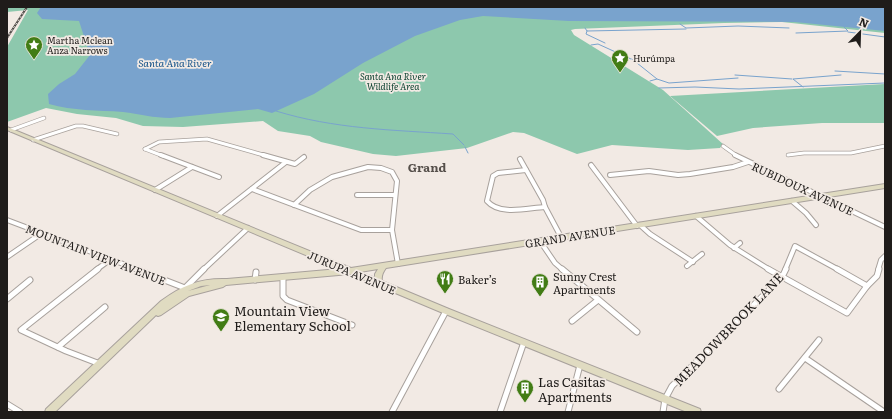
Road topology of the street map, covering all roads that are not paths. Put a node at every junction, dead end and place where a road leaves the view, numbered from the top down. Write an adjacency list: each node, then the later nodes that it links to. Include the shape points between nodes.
1 (44, 118): 2 (street)
2 (9, 129): 4 (main road, JURUPA AVENUE)
3 (117, 134): 4 (street, via 76,126)
4 (33, 140): 19 (main road, JURUPA AVENUE)
5 (723, 146): 11 (street, RUBIDOUX AVENUE)
6 (885, 146): 7 (street, via 851,153)
7 (788, 155)
8 (304, 157): 10 (street, via 295,164)
9 (520, 159): 14 (street)
10 (286, 162): 13 (street, via 207,139 159,142 145,149); 18 (street)
11 (748, 162): 15 (street, via 690,174 648,171); 22 (street, RUBIDOUX AVENUE)
12 (591, 165): 29 (street)
13 (192, 167): 16 (street); 19 (street)
14 (526, 170): 25 (street); 25 (street, via 498,173 493,176 487,201 492,207 506,210)
15 (610, 175)
16 (219, 177)
17 (885, 186): 22 (main road, GRAND AVENUE)
18 (252, 189): 24 (street); 26 (street)
19 (155, 190): 26 (main road, JURUPA AVENUE)
20 (394, 194): 21 (street); 24 (street, via 397,181 392,172 368,167 325,180); 33 (street)
21 (358, 195)
22 (822, 196): 23 (main road, GRAND AVENUE); 31 (street, RUBIDOUX AVENUE)
23 (792, 201): 27 (main road, GRAND AVENUE); 30 (street)
24 (294, 204): 33 (street, via 361,230)
25 (545, 207): 35 (street)
26 (217, 216): 32 (main road, JURUPA AVENUE)
27 (696, 216): 29 (main road, GRAND AVENUE); 38 (street)
28 (7, 220): 34 (street, MOUNTAIN VIEW AVENUE)
29 (638, 225): 35 (main road, GRAND AVENUE); 44 (street)
30 (816, 225)
31 (885, 226)
32 (248, 228): 43 (main road, JURUPA AVENUE); 57 (street)
33 (392, 230): 45 (street)
34 (42, 233): 41 (street); 42 (street, MOUNTAIN VIEW AVENUE)
35 (561, 238): 36 (main road, GRAND AVENUE)
36 (540, 241): 45 (main road, GRAND AVENUE); 59 (street, via 555,263)
37 (740, 243): 38 (street)
38 (734, 248): 51 (street)
39 (702, 254): 44 (street)
40 (885, 256): 56 (street, via 881,260 877,276)
41 (7, 257)
42 (111, 259): 57 (street, MOUNTAIN VIEW AVENUE); 67 (street, via 22,330)
43 (327, 261): 48 (main road, JURUPA AVENUE); 50 (main road, via 327,268)
44 (693, 262): 47 (street)
45 (398, 264): 46 (main road, GRAND AVENUE)
46 (384, 266): 48 (main road, GRAND AVENUE); 55 (main road, via 378,274)
47 (687, 266)
48 (351, 271): 50 (main road, GRAND AVENUE); 55 (main road, JURUPA AVENUE)
49 (256, 272): 54 (street)
50 (321, 274): 52 (main road, GRAND AVENUE)
51 (782, 277): 56 (street, via 847,313); 56 (street, MEADOWBROOK LANE, via 795,246); 72 (street, MEADOWBROOK LANE, via 672,386)
52 (283, 278): 54 (main road, GRAND AVENUE); 63 (street, via 283,296 287,300)
53 (30, 280): 58 (street)
54 (255, 280): 57 (main road, GRAND AVENUE, via 227,282)
55 (379, 283): 61 (main road, JURUPA AVENUE)
56 (867, 286)
57 (186, 291): 69 (main road, GRAND AVENUE, via 148,319)
58 (7, 299)
59 (598, 300): 62 (street); 64 (street)
60 (105, 307): 67 (street)
61 (446, 311): 66 (main road, JURUPA AVENUE); 76 (street)
62 (572, 322)
63 (352, 325)
64 (637, 332)
65 (819, 340): 68 (street)
66 (524, 342): 70 (main road, JURUPA AVENUE); 77 (street)
67 (58, 347): 69 (street)
68 (805, 358): 71 (street); 81 (street)
69 (100, 364): 75 (main road, GRAND AVENUE)
70 (580, 365): 72 (main road, JURUPA AVENUE); 78 (street)
71 (779, 388)
72 (665, 399): 79 (street, MEADOWBROOK LANE); 80 (main road, JURUPA AVENUE)
73 (7, 404): 74 (street)
74 (16, 411)
75 (49, 412)
76 (392, 412)
77 (500, 412)
78 (568, 412)
79 (663, 412)
80 (697, 412)
81 (884, 412)

